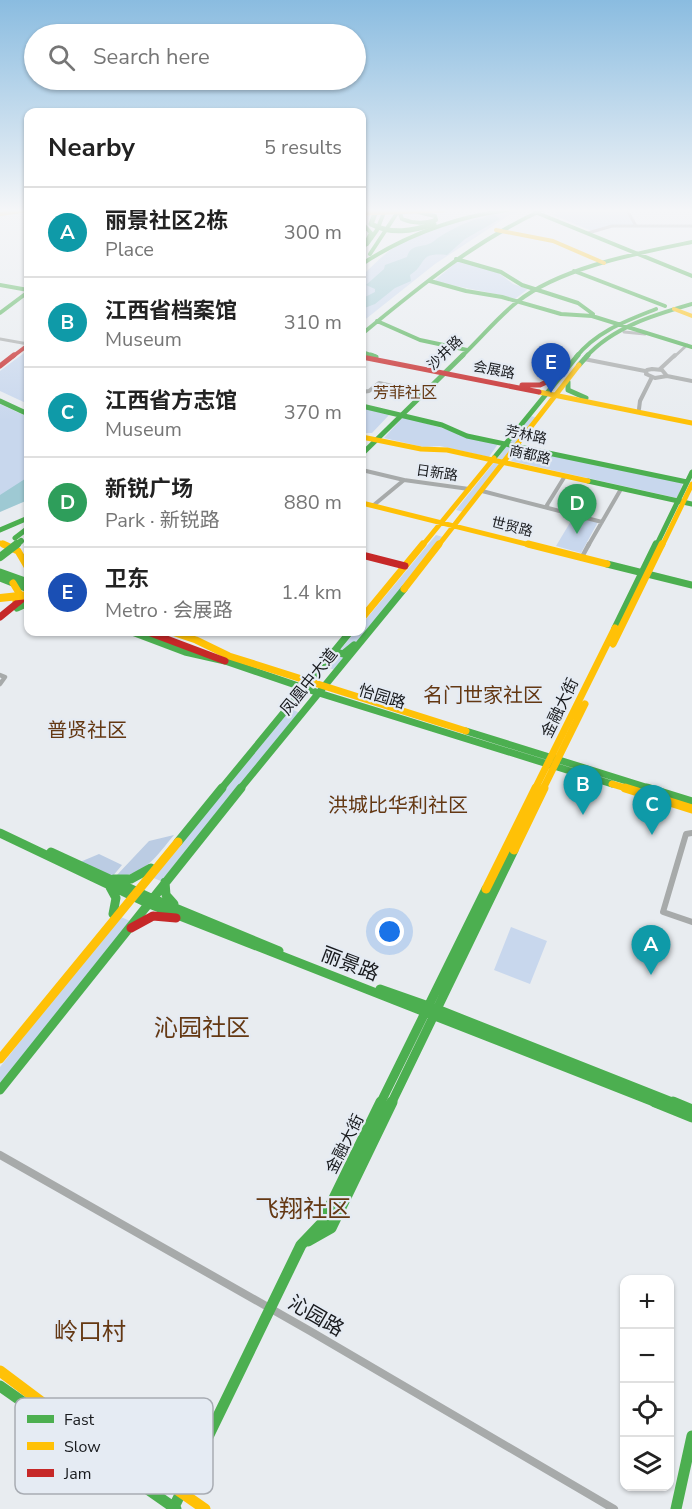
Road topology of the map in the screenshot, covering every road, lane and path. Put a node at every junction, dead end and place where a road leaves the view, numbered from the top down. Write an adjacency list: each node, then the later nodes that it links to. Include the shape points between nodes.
1 (426, 280): 18 (main road)
2 (513, 280): 8 (main road)
3 (553, 280): 8 (main road, 沙井路)
4 (598, 280): 13 (main road)
5 (430, 281): 11 (main road); 16 (main road)
6 (0, 284): 7 (main road)
7 (24, 289)
8 (534, 289): 11 (main road, 沙井路); 17 (main road, via 578,303 592,314)
9 (24, 293): 14 (main road)
10 (692, 298): 13 (main road, 凤凰中大道)
11 (518, 302): 17 (main road, via 555,313); 24 (main road, 沙井路)
12 (692, 304): 13 (main road, 凤凰中大道)
13 (669, 308): 15 (main road); 17 (main road, 凤凰中大道)
14 (0, 313)
15 (692, 316)
16 (377, 321): 19 (main road); 24 (main road, via 420,340)
17 (623, 324): 22 (main road); 27 (main road, 凤凰中大道); 34 (main road, 凤凰中大道, via 591,339)
18 (366, 329)
19 (366, 329)
20 (0, 339): 21 (street)
21 (24, 344)
22 (690, 346): 29 (street)
23 (24, 348): 28 (main road)
24 (468, 350): 31 (main road, 沙井路)
25 (366, 355): 31 (main road, 会展路)
26 (366, 355): 31 (main road, 会展路)
27 (584, 359): 30 (street); 32 (main road, 凤凰中大道)
28 (0, 366)
29 (660, 369): 30 (street); 33 (street)
30 (645, 371): 35 (street)
31 (445, 372): 37 (main road, 会展路); 40 (main road, 沙井路)
32 (571, 376): 41 (main road, 凤凰中大道); 42 (main road, via 566,387)
33 (667, 376): 35 (street); 36 (street)
34 (557, 377): 37 (main road, via 540,385); 39 (main road, 凤凰中大道)
35 (652, 378): 48 (street)
36 (692, 381)
37 (520, 387): 39 (main road, 会展路); 47 (main road, via 534,398)
38 (366, 391): 40 (street, via 379,383)
39 (545, 392): 41 (main road, 会展路); 47 (main road, 凤凰中大道)
40 (423, 393): 50 (main road, 沙井路)
41 (557, 394): 42 (main road, 会展路); 44 (main road, 会展路); 45 (main road, 凤凰中大道)
42 (586, 398): 48 (main road, 会展路)
43 (0, 400): 49 (main road)
44 (575, 400): 45 (main road, via 560,399); 53 (main road, 会展路)
45 (549, 405): 52 (main road, 凤凰中大道)
46 (366, 407): 50 (main road, 芳林路)
47 (533, 408): 51 (main road, 凤凰中大道)
48 (639, 409): 53 (main road, 会展路)
49 (24, 410)
50 (400, 415): 55 (main road, 沙井路); 56 (main road, 芳林路)
51 (526, 417): 52 (main road, via 533,414); 56 (main road, 凤凰中大道)
52 (538, 419): 57 (main road, 凤凰中大道)
53 (692, 420)
54 (366, 438): 55 (main road, 商都路)
55 (376, 440): 58 (main road, 沙井路); 59 (main road, 商都路)
56 (505, 444): 57 (main road, 芳林路); 59 (main road, 凤凰中大道)
57 (517, 446): 60 (main road, 凤凰中大道); 65 (main road, 芳林路)
58 (366, 450)
59 (492, 460): 60 (main road, 商都路); 66 (main road, 凤凰中大道)
60 (505, 463): 63 (main road, 商都路); 68 (main road, 凤凰中大道)
61 (366, 471): 64 (street)
62 (692, 472): 65 (main road, 金融大街)
63 (565, 476): 67 (main road, 商都路); 73 (street)
64 (404, 480): 66 (street, 日新路); 72 (street, 日新路)
65 (690, 483): 71 (main road, 金融大街)
66 (469, 489): 76 (main road, 凤凰中大道)
67 (621, 489): 71 (main road, 商都路); 77 (street)
68 (482, 491): 73 (street); 79 (main road, 凤凰中大道)
69 (366, 503): 72 (main road, 世贸路)
70 (366, 503): 76 (main road, 世贸路)
71 (684, 503): 91 (main road, 金融大街)
72 (375, 504): 76 (main road, 世贸路)
73 (548, 508): 77 (street)
74 (24, 517): 78 (main road)
75 (24, 518): 80 (main road)
76 (443, 522): 79 (main road, 世贸路); 89 (main road, 凤凰中大道)
77 (602, 522): 85 (street)
78 (0, 525)
79 (456, 525): 85 (main road, 世贸路); 91 (main road, 世贸路); 102 (main road, 凤凰中大道)
80 (0, 530)
81 (24, 531): 84 (main road)
82 (24, 538): 87 (main road, bridge)
83 (0, 543): 88 (main road, via 14,546)
84 (0, 549)
85 (583, 555): 91 (main road, 世贸路)
86 (366, 556): 89 (main road)
87 (0, 557)
88 (24, 559)
89 (405, 566): 99 (main road, 凤凰中大道)
90 (0, 572): 93 (main road)
91 (646, 572): 94 (main road, 世贸路); 116 (main road, 金融大街)
92 (0, 578): 93 (main road)
93 (22, 581): 98 (main road)
94 (692, 583)
95 (24, 595): 96 (main road, bridge)
96 (0, 596)
97 (24, 599): 98 (main road)
98 (13, 609): 100 (main road); 101 (main road)
99 (366, 613)
100 (0, 617)
101 (0, 621)
102 (367, 634)
103 (143, 636): 111 (main road, 怡园路, via 185,652)
104 (160, 636): 111 (main road)
105 (170, 636): 111 (main road)
106 (184, 636): 111 (main road, 怡园路)
107 (347, 636): 110 (main road, 凤凰中大道)
108 (365, 636): 110 (main road, via 343,654)
109 (365, 636): 115 (main road, 凤凰中大道)
110 (334, 651): 114 (main road, 凤凰中大道)
111 (227, 659): 114 (main road, 怡园路)
112 (0, 675): 113 (street, via 5,677)
113 (0, 684)
114 (305, 684): 115 (main road, 怡园路); 122 (main road, 凤凰中大道)
115 (322, 690): 116 (main road, 怡园路); 123 (main road, 凤凰中大道)
116 (554, 763): 117 (main road, 怡园路); 118 (main road, 怡园路); 131 (main road, 金融大街)
117 (692, 802)
118 (692, 809)
119 (0, 828): 124 (main road, 丽景路)
120 (0, 832): 124 (main road, 丽景路)
121 (692, 833): 128 (street, via 686,834 663,912)
122 (163, 857): 124 (main road, via 138,876); 125 (main road, 凤凰中大道)
123 (165, 880): 126 (main road, 凤凰中大道); 127 (main road, via 166,897)
124 (109, 882): 125 (main road, 丽景路); 129 (main road, via 116,904)
125 (134, 893): 126 (main road, 丽景路); 129 (main road, 凤凰中大道)
126 (149, 901): 127 (main road, 丽景路); 130 (main road, 凤凰中大道)
127 (189, 917): 130 (main road, via 153,916); 131 (main road, 丽景路)
128 (692, 922)
129 (101, 934): 132 (main road, 凤凰中大道)
130 (122, 934): 133 (main road, 凤凰中大道)
131 (432, 1011): 134 (main road, 丽景路); 135 (main road, 丽景路); 137 (main road, 金融大街, via 331,1228 301,1245)
132 (0, 1059)
133 (0, 1090)
134 (692, 1110)
135 (692, 1117)
136 (0, 1155): 137 (street, 沁园路)
137 (271, 1309): 142 (main road); 149 (street, 沁园路)
138 (0, 1371): 141 (main road)
139 (0, 1386): 140 (main road)
140 (17, 1398)
141 (36, 1398)
142 (213, 1427)
143 (692, 1436): 150 (main road)
144 (153, 1494): 147 (main road)
145 (180, 1494): 147 (main road)
146 (184, 1494): 148 (main road)
147 (174, 1509)
148 (205, 1509)
149 (614, 1509)
150 (676, 1509)

